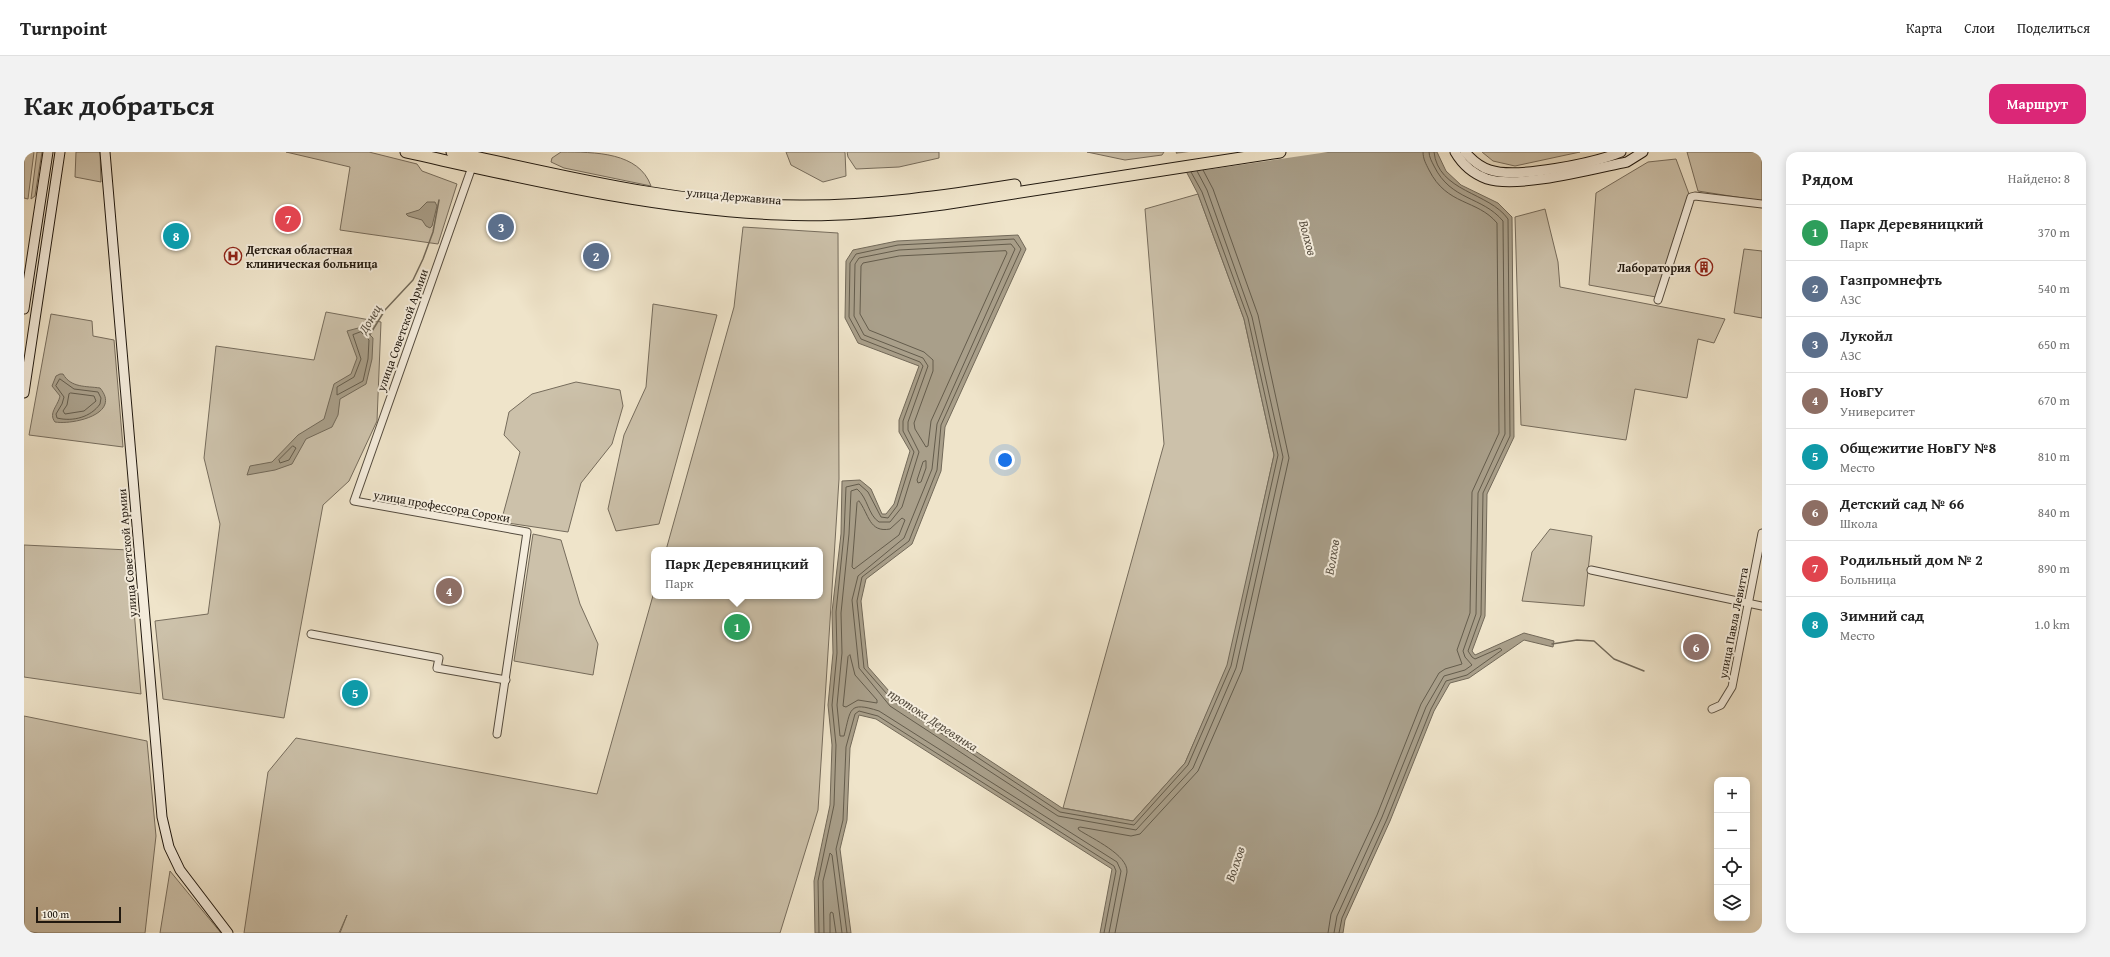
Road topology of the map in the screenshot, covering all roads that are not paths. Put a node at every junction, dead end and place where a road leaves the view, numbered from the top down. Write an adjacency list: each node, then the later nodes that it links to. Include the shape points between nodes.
1 (48, 152): 18 (main road)
2 (60, 152): 19 (main road)
3 (105, 152): 29 (main road, улица Советской Армии, via 162,817 168,847 180,870)
4 (406, 152): 13 (main road, улица Державина)
5 (452, 152): 12 (main road, улица Державина)
6 (1237, 152): 15 (main road)
7 (1280, 152): 15 (main road)
8 (1455, 152): 11 (main road, via 1476,174 1488,179 1513,182 1627,162)
9 (1465, 152): 10 (main road, via 1481,166 1504,173 1537,170)
10 (1621, 152)
11 (1643, 152)
12 (466, 154): 14 (main road, улица Державина)
13 (472, 166): 14 (main road, улица Державина); 20 (street, улица Советской Армии)
14 (540, 176): 15 (main road, улица Державина, via 725,202 804,206 896,201)
15 (1063, 182)
16 (1762, 204): 17 (street, via 1691,197)
17 (1658, 300)
18 (24, 309)
19 (24, 393)
20 (354, 501): 26 (street, улица профессора Сороки, via 527,532)
21 (1762, 533): 23 (street, улица Павла Левитта)
22 (1591, 570): 23 (street)
23 (1748, 603): 24 (street); 27 (street, улица Павла Левитта, via 1732,687 1721,705)
24 (1762, 606)
25 (311, 634): 26 (street, via 439,658 437,668)
26 (506, 680): 28 (street)
27 (1712, 709)
28 (497, 734)
29 (228, 933)

